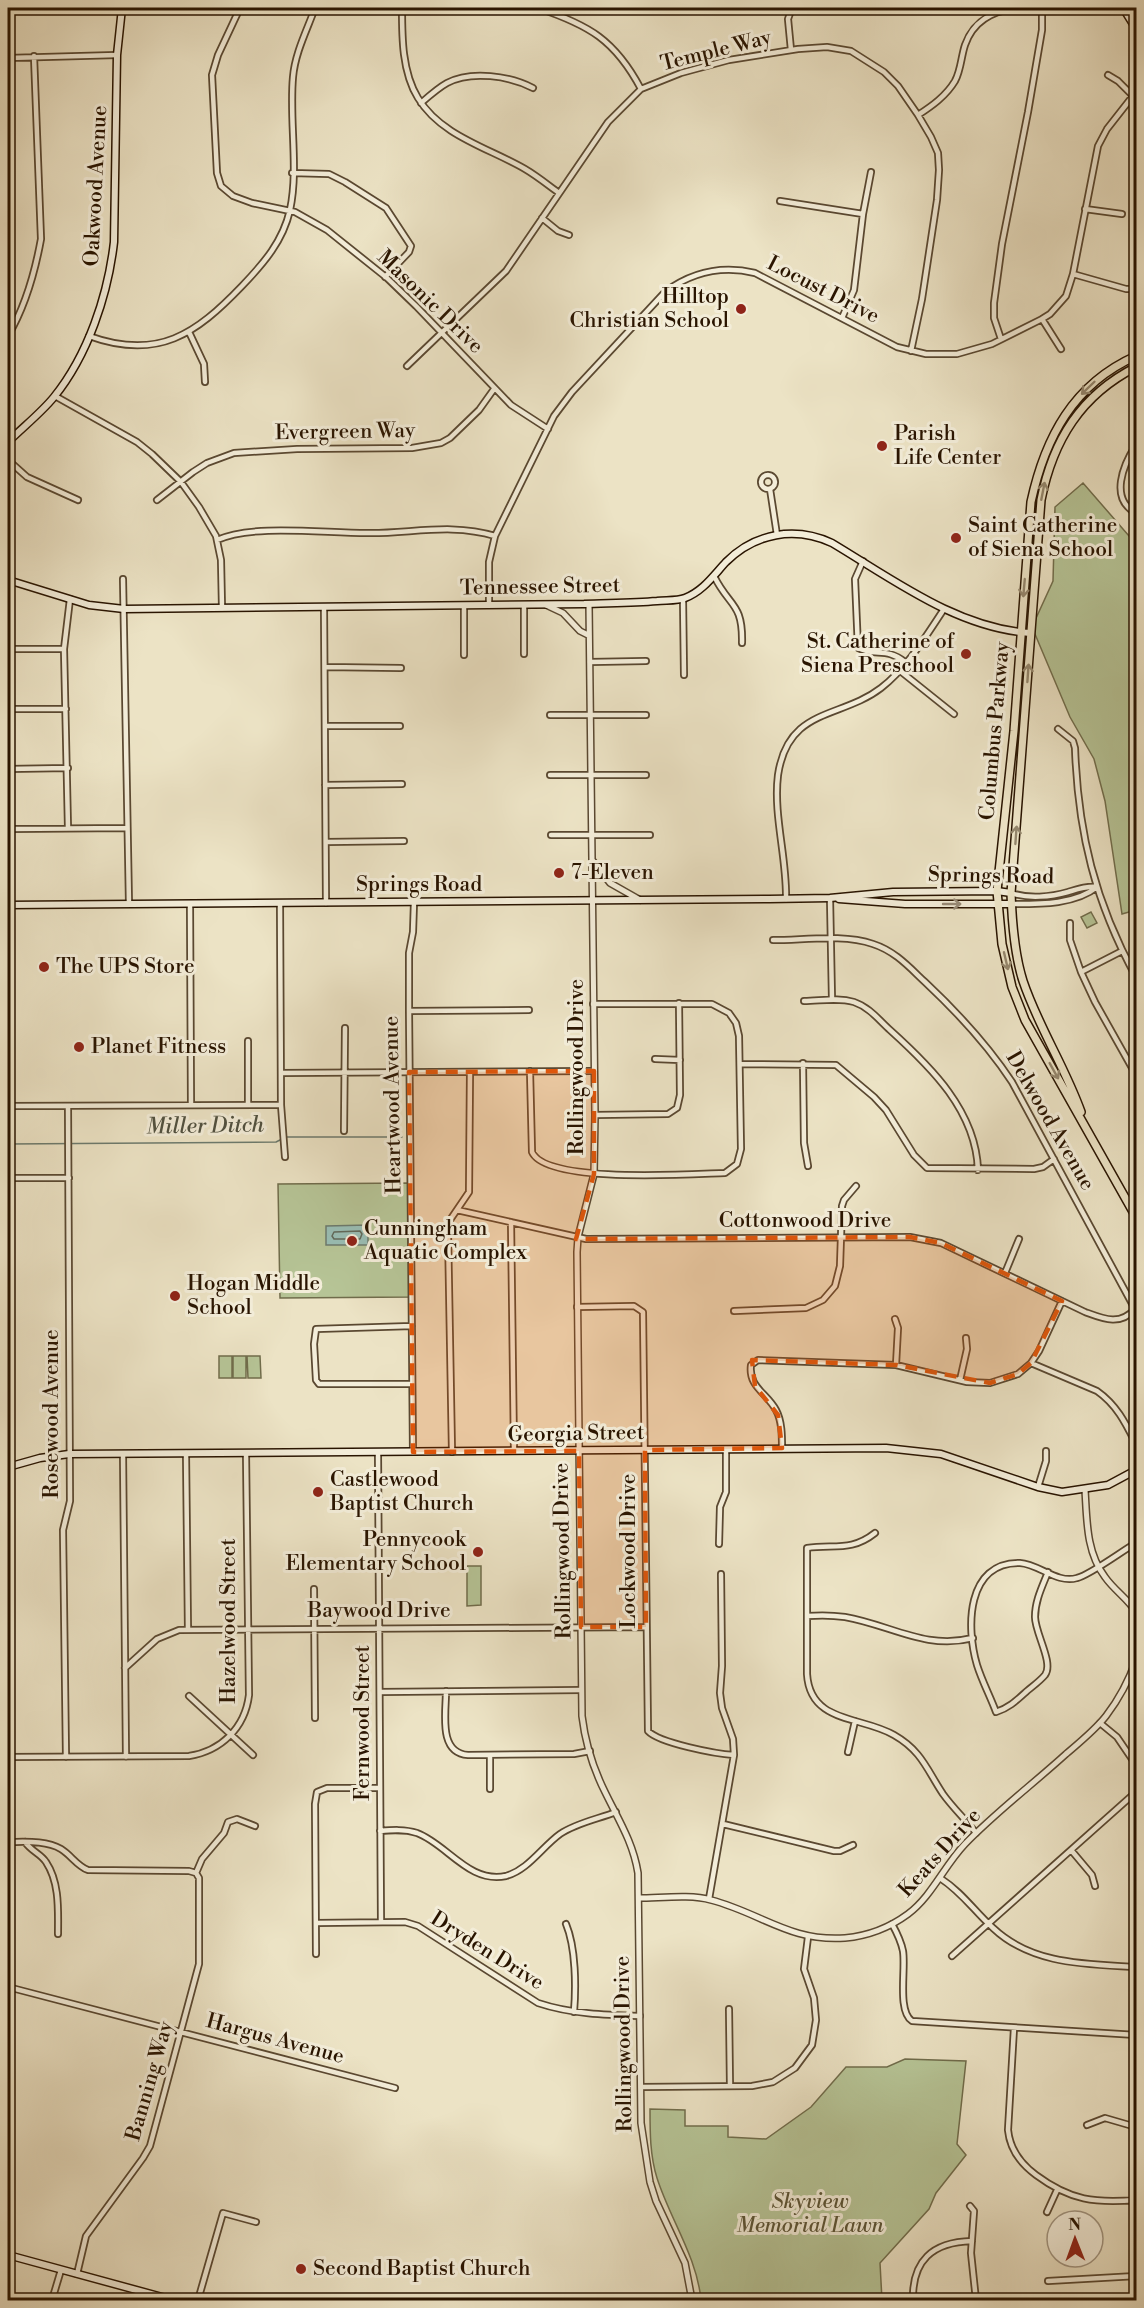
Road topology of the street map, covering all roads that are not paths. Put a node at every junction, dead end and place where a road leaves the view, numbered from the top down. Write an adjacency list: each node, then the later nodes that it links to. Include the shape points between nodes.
1 (122, 8): 15 (main road, Oakwood Avenue)
2 (229, 8): 11 (street)
3 (315, 8): 25 (street, via 294,66)
4 (402, 8): 22 (street, via 408,75)
5 (538, 8): 20 (street, via 589,28 622,57)
6 (792, 8): 14 (street, via 788,20)
7 (1023, 8): 23 (street, via 995,12 973,30 954,82 940,100)
8 (1042, 8): 43 (street, via 1042,30 994,296 994,318)
9 (1123, 8): 13 (main road)
10 (1134, 8): 12 (main road)
11 (239, 10): 29 (street, Masonic Drive, via 212,75 217,173 221,186 233,196)
12 (1137, 12)
13 (1137, 29)
14 (791, 50): 20 (street, Temple Way, via 706,66); 23 (street, Temple Way, via 827,46 851,51 884,72)
15 (117, 55): 16 (street); 42 (main road, Oakwood Avenue, via 114,242)
16 (34, 56): 17 (street); 41 (street, via 41,239 24,302)
17 (8, 58)
18 (1108, 75): 21 (street)
19 (533, 88): 22 (street, via 506,79 467,76 448,82)
20 (641, 89): 26 (street, Temple Way, via 608,122)
21 (1135, 94): 28 (street, Locust Drive, via 1102,136)
22 (421, 103): 26 (street, via 456,133 525,169)
23 (918, 116): 45 (street, Temple Way, via 932,137 939,170 922,300)
24 (871, 172): 30 (street)
25 (292, 173): 29 (street); 35 (street, via 329,174 391,214 411,246)
26 (560, 193): 32 (street, Temple Way)
27 (780, 201): 30 (street)
28 (1085, 209): 31 (street); 34 (street, Locust Drive)
29 (290, 211): 35 (street, Masonic Drive, via 327,230); 39 (street, via 284,231 263,263 216,312)
30 (863, 214): 37 (street, via 854,290)
31 (1122, 214)
32 (542, 218): 33 (street); 40 (street, Temple Way, via 506,271)
33 (569, 235)
34 (1073, 274): 36 (street); 38 (street, Locust Drive, via 1066,296)
35 (385, 277): 40 (street, Masonic Drive)
36 (1137, 289)
37 (842, 318): 45 (street, Locust Drive); 52 (street, Locust Drive, via 755,273 722,269 694,275 664,292 572,392)
38 (1042, 319): 43 (street, Locust Drive); 44 (street)
39 (189, 332): 42 (street, via 172,340 137,345); 49 (street, via 204,364)
40 (442, 333): 47 (street, Temple Way); 50 (street, Masonic Drive)
41 (8, 336)
42 (89, 336): 51 (main road, Oakwood Avenue)
43 (1001, 339): 45 (street, Locust Drive, via 957,354)
44 (1060, 348)
45 (911, 351)
46 (1137, 356): 79 (main road, Columbus Parkway, one-way to 79, via 1099,378 1077,400 1056,428 1043,456 1031,502)
47 (407, 366)
48 (1137, 367): 80 (main road, Columbus Parkway, one-way to 48, via 1041,500 1054,454 1086,404 1115,378)
49 (205, 382)
50 (494, 389): 52 (street, Masonic Drive); 56 (street, Evergreen Way, via 479,410 441,443 412,448 234,453 207,463)
51 (55, 396): 53 (main road, Oakwood Avenue); 56 (street, via 137,442)
52 (548, 429): 62 (street, Locust Drive)
53 (8, 442)
54 (1137, 445): 60 (street, via 1128,458 1120,487 1124,502)
55 (8, 460): 58 (street, via 27,477)
56 (180, 482): 59 (street, Evergreen Way); 63 (street)
57 (770, 489): 61 (street)
58 (78, 500)
59 (157, 500)
60 (1137, 513)
61 (777, 534): 64 (main road, Tennessee Street, via 820,537); 65 (main road, Tennessee Street, via 748,545)
62 (495, 536): 63 (street, via 444,529 374,533 258,531 230,534); 71 (street, Locust Drive, via 489,562)
63 (217, 540): 76 (street)
64 (861, 564): 78 (main road, Tennessee Street); 89 (street, via 855,579 858,648 895,654)
65 (714, 576): 69 (main road, Tennessee Street, via 704,587); 82 (street, via 741,616)
66 (123, 579): 77 (street)
67 (8, 580): 68 (main road, Tennessee Street)
68 (70, 599): 77 (main road, Tennessee Street); 84 (street)
69 (682, 599): 70 (main road, Tennessee Street); 93 (street)
70 (589, 604): 73 (main road, Tennessee Street); 81 (street, Rollingwood Drive)
71 (489, 605): 72 (main road, Tennessee Street); 74 (main road, Tennessee Street)
72 (524, 605): 73 (main road, Tennessee Street); 85 (street)
73 (544, 605): 81 (street, via 563,613)
74 (464, 606): 75 (main road, Tennessee Street); 86 (street)
75 (324, 607): 76 (main road, Tennessee Street); 90 (street)
76 (222, 608): 77 (main road, Tennessee Street)
77 (124, 609): 111 (street)
78 (944, 609): 79 (main road, Tennessee Street, via 978,624); 89 (street)
79 (1020, 632): 80 (main road, Tennessee Street); 120 (main road, Columbus Parkway)
80 (1030, 633): 121 (main road, Columbus Parkway, one-way to 80)
81 (588, 636): 88 (street, Rollingwood Drive)
82 (742, 643)
83 (8, 649): 84 (street)
84 (64, 649): 95 (street)
85 (524, 654)
86 (464, 655)
87 (646, 661): 88 (street)
88 (590, 662): 98 (street, Rollingwood Drive)
89 (905, 662): 92 (street)
90 (325, 667): 91 (street); 100 (street)
91 (401, 668)
92 (899, 670): 96 (street); 123 (street, via 871,695 809,722 784,753 777,790)
93 (684, 675)
94 (8, 709): 95 (street)
95 (66, 709): 103 (street)
96 (954, 714)
97 (550, 715): 98 (street)
98 (591, 715): 99 (street); 107 (street, Rollingwood Drive)
99 (646, 715)
100 (325, 726): 101 (street); 109 (street)
101 (400, 726)
102 (1058, 729): 119 (street, via 1073,741 1075,748 1082,828)
103 (68, 768): 104 (street); 110 (street)
104 (8, 769)
105 (646, 775): 107 (street)
106 (550, 776): 107 (street)
107 (591, 776): 114 (street, Rollingwood Drive)
108 (402, 784): 109 (street)
109 (326, 785): 117 (street)
110 (69, 828): 111 (street); 112 (street)
111 (127, 828): 129 (street)
112 (8, 829)
113 (551, 835): 114 (street)
114 (592, 835): 115 (street); 118 (street, Rollingwood Drive)
115 (650, 835)
116 (404, 841): 117 (street)
117 (326, 842): 128 (street)
118 (592, 861): 124 (street, via 610,883); 125 (street, Rollingwood Drive)
119 (1096, 887): 121 (street, Springs Road, via 1051,895 1022,897); 132 (street, Springs Road, via 1056,901); 137 (street)
120 (997, 891): 121 (main road, Springs Road); 122 (main road, Springs Road, via 893,892); 131 (main road, Columbus Parkway)
121 (1011, 893): 132 (main road, Columbus Parkway)
122 (830, 898): 123 (main road, Springs Road); 131 (main road, Springs Road, one-way to 131, via 906,904); 136 (street)
123 (786, 899): 124 (main road, Springs Road)
124 (642, 900): 125 (main road, Springs Road)
125 (593, 901): 126 (main road, Springs Road); 142 (street, Rollingwood Drive)
126 (414, 902): 128 (main road, Springs Road); 145 (street, Heartwood Avenue)
127 (280, 903): 128 (main road, Springs Road); 130 (main road, Springs Road); 158 (street)
128 (326, 903)
129 (129, 904): 130 (main road, Springs Road); 133 (main road, Springs Road)
130 (190, 904): 160 (street)
131 (998, 904): 132 (main road, Springs Road); 167 (main road, Columbus Parkway, one-way to 167, via 1012,987 1025,1020)
132 (1011, 904): 167 (main road, Columbus Parkway, via 1022,980 1070,1080)
133 (8, 905)
134 (1070, 923): 138 (street, via 1070,940)
135 (773, 940): 136 (street, Delwood Avenue)
136 (830, 940): 140 (street); 169 (street, Delwood Avenue, via 860,941 891,952 956,1011 1001,1064)
137 (1122, 951): 138 (street); 139 (street)
138 (1081, 972): 152 (street)
139 (1137, 976)
140 (832, 1000): 141 (street); 171 (street, via 863,1006 929,1067 945,1086 974,1138)
141 (804, 1001)
142 (593, 1004): 143 (street); 154 (street, Rollingwood Drive)
143 (679, 1004): 149 (street); 151 (street, via 712,1004 729,1013 740,1036)
144 (529, 1010): 145 (street)
145 (409, 1011): 156 (street, Heartwood Avenue)
146 (345, 1028): 155 (street)
147 (248, 1041): 161 (street)
148 (654, 1059): 149 (street)
149 (680, 1060): 165 (street, via 679,1103 673,1112)
150 (803, 1063): 151 (street); 170 (street); 171 (street, via 831,1064 845,1070 886,1110 923,1166 935,1170)
151 (740, 1064): 172 (street, via 741,1149 737,1164 725,1173)
152 (1135, 1068): 159 (street)
153 (530, 1071): 154 (street); 157 (street); 172 (street, via 534,1156 545,1164)
154 (594, 1071): 165 (street, Rollingwood Drive)
155 (345, 1072): 156 (street); 158 (street); 166 (street)
156 (409, 1072): 157 (street); 188 (street, Heartwood Avenue)
157 (470, 1072): 176 (street, via 470,1183 469,1192)
158 (281, 1073): 162 (street)
159 (1137, 1075)
160 (191, 1105): 161 (street); 164 (street)
161 (248, 1105): 162 (street)
162 (281, 1105): 168 (street)
163 (8, 1106): 164 (street)
164 (68, 1106): 174 (street, Rosewood Avenue)
165 (595, 1115): 172 (street, Rollingwood Drive)
166 (344, 1131)
167 (1088, 1132): 177 (main road, Columbus Parkway)
168 (285, 1156)
169 (1054, 1159): 171 (street, via 1034,1169); 185 (street, Delwood Avenue)
170 (807, 1166)
171 (978, 1170)
172 (594, 1174): 179 (street, Rollingwood Drive)
173 (8, 1178): 174 (street)
174 (69, 1178): 206 (street, Rosewood Avenue)
175 (856, 1186): 180 (street, via 843,1203)
176 (457, 1210): 178 (street, Cottonwood Drive); 203 (street, via 448,1232)
177 (1137, 1217)
178 (512, 1222): 179 (street, Cottonwood Drive); 198 (street)
179 (578, 1237): 180 (street, Cottonwood Drive); 184 (street, Rollingwood Drive)
180 (840, 1237): 182 (street, Cottonwood Drive, via 926,1239); 186 (street, via 836,1286 823,1300 806,1308)
181 (1019, 1239): 182 (street)
182 (1005, 1273): 183 (street, Cottonwood Drive)
183 (1062, 1301): 185 (street, Cottonwood Drive, via 1109,1320 1122,1319); 190 (street, via 1040,1351)
184 (577, 1307): 197 (street, Lockwood Drive, via 634,1306 643,1312); 199 (street, Rollingwood Drive)
185 (1136, 1310)
186 (734, 1311)
187 (895, 1319): 191 (street)
188 (412, 1326): 193 (street, Heartwood Avenue); 193 (street, via 316,1329 314,1344 319,1384)
189 (966, 1338): 192 (street)
190 (1030, 1363): 192 (street, via 1018,1374 997,1382); 194 (street, via 1107,1398)
191 (896, 1365): 192 (street); 195 (street, via 758,1360 751,1365 754,1386 778,1414)
192 (960, 1380)
193 (412, 1384): 202 (street, Heartwood Avenue)
194 (1137, 1444)
195 (782, 1448): 196 (main road, Georgia Street); 210 (main road, Georgia Street, via 924,1451)
196 (726, 1449): 197 (main road, Georgia Street); 214 (street, via 726,1492 719,1512)
197 (645, 1450): 199 (main road, Georgia Street); 222 (street, Lockwood Drive)
198 (514, 1451): 199 (main road, Georgia Street); 203 (main road, Georgia Street)
199 (579, 1451): 221 (street, Rollingwood Drive)
200 (1046, 1451): 210 (street)
201 (378, 1452): 202 (main road, Georgia Street); 205 (main road, Georgia Street); 224 (street, Fernwood Street)
202 (413, 1452): 203 (main road, Georgia Street)
203 (452, 1452)
204 (186, 1453): 205 (main road, Georgia Street); 207 (main road, Georgia Street); 226 (street)
205 (246, 1453): 225 (street, Hazelwood Street)
206 (69, 1454): 207 (main road, Georgia Street); 208 (main road, Georgia Street); 244 (street, Rosewood Avenue, via 70,1501 63,1530)
207 (123, 1454): 229 (street)
208 (8, 1467)
209 (1137, 1470): 211 (main road, Georgia Street, via 1108,1485)
210 (1038, 1487): 211 (main road, Georgia Street, via 1062,1492)
211 (1085, 1490): 215 (street, via 1088,1531)
212 (875, 1533): 220 (street, via 863,1542 847,1546 807,1548)
213 (1137, 1543): 215 (street)
214 (719, 1544)
215 (1098, 1566): 216 (street, via 1077,1578 1063,1579); 219 (street)
216 (1048, 1572): 227 (street, via 1017,1563 989,1573 974,1596); 227 (street, via 1036,1604 1035,1620 1048,1669 1045,1676 1005,1709 996,1712 977,1666)
217 (721, 1574): 242 (street, via 720,1693)
218 (314, 1589): 223 (street)
219 (1137, 1612)
220 (807, 1616): 227 (street, via 846,1617 948,1643); 235 (street, via 807,1674 812,1694 830,1712)
221 (581, 1627): 222 (street, Baywood Drive); 224 (street, Baywood Drive); 230 (street, Rollingwood Drive)
222 (646, 1627): 242 (street, Lockwood Drive, via 648,1731 655,1737 695,1749)
223 (314, 1628): 224 (street, Baywood Drive); 225 (street, Baywood Drive); 234 (street)
224 (379, 1628): 232 (street, Fernwood Street)
225 (248, 1629): 226 (street, Baywood Drive); 237 (street, Hazelwood Street, via 248,1707)
226 (188, 1630): 229 (street, Baywood Drive, via 157,1639)
227 (973, 1638)
228 (1137, 1660): 236 (street, Keats Drive, via 1123,1690)
229 (125, 1668): 245 (street)
230 (581, 1690): 231 (street); 238 (street, Rollingwood Drive, via 583,1728)
231 (446, 1691): 232 (street); 241 (street, via 447,1739 452,1749 462,1755)
232 (380, 1692): 247 (street, Fernwood Street)
233 (189, 1696): 237 (street)
234 (315, 1718)
235 (855, 1721): 239 (street); 254 (street, via 886,1730 915,1751)
236 (1100, 1723): 246 (street, via 1117,1737); 254 (street, Keats Drive)
237 (231, 1734): 240 (street); 245 (street, Hazelwood Street, via 219,1746 199,1754)
238 (590, 1751): 241 (street); 250 (street, Rollingwood Drive)
239 (848, 1752)
240 (253, 1755)
241 (490, 1755): 248 (street)
242 (734, 1755): 251 (street)
243 (8, 1757): 244 (street, Hazelwood Street)
244 (66, 1757): 245 (street, Hazelwood Street)
245 (126, 1757)
246 (1137, 1764)
247 (380, 1788): 253 (street, Fernwood Street); 265 (street, via 327,1788 317,1792)
248 (490, 1789)
249 (1137, 1792): 258 (street)
250 (616, 1812): 253 (street, via 560,1834 517,1872 499,1877 472,1870 416,1833); 262 (street, Rollingwood Drive, via 635,1853)
251 (723, 1824): 257 (street, via 834,1851); 263 (street)
252 (255, 1826): 259 (street, via 237,1820 228,1822 224,1833 206,1853)
253 (380, 1831): 264 (street, Fernwood Street)
254 (976, 1833): 260 (street, Keats Drive)
255 (8, 1842): 256 (street)
256 (25, 1842): 259 (street, via 61,1849 88,1870 189,1871); 269 (street, via 45,1860 53,1877 58,1897)
257 (853, 1845)
258 (1071, 1850): 261 (street, via 1092,1875); 266 (street)
259 (198, 1875): 279 (street, Banning Way, via 199,1964)
260 (940, 1878): 266 (street, via 957,1889); 268 (street, Keats Drive, via 917,1907)
261 (1095, 1887)
262 (639, 1898): 263 (street, Keats Drive); 277 (street, Rollingwood Drive)
263 (710, 1899): 270 (street, Keats Drive)
264 (381, 1922): 265 (street, Dryden Drive); 276 (street, Dryden Drive, via 418,1926 538,2003)
265 (316, 1923): 271 (street)
266 (988, 1923): 272 (street); 273 (street, via 1015,1944 1047,1958)
267 (566, 1924): 276 (street, via 576,1994)
268 (892, 1924): 270 (street, Keats Drive, via 845,1938); 278 (street, via 903,1953 904,2012 909,2019)
269 (58, 1934)
270 (807, 1937): 281 (street, via 804,1969 816,2008 812,2045 795,2068 773,2082)
271 (316, 1954)
272 (952, 1956)
273 (1137, 1967)
274 (8, 1987): 279 (street, Hargus Avenue)
275 (729, 2009): 281 (street)
276 (574, 2012): 277 (street, Dryden Drive)
277 (640, 2016): 282 (street, Rollingwood Drive)
278 (1014, 2028): 280 (street); 287 (street, via 1008,2138 1021,2163)
279 (180, 2032): 283 (street, Hargus Avenue); 296 (street, Banning Way, via 150,2146 86,2236)
280 (1137, 2035)
281 (730, 2086): 282 (street)
282 (641, 2087): 302 (street, Rollingwood Drive, via 642,2138 650,2182 685,2263)
283 (395, 2088)
284 (1087, 2125): 285 (street, via 1105,2118)
285 (1137, 2127)
286 (1137, 2168): 288 (street)
287 (1057, 2190): 288 (street, via 1095,2201); 290 (street)
288 (1136, 2200): 292 (street)
289 (970, 2206): 293 (street, via 974,2211)
290 (1048, 2209)
291 (256, 2222): 301 (street, via 223,2213)
292 (1137, 2239)
293 (972, 2241): 303 (street, via 947,2244 927,2256 915,2276); 304 (street)
294 (8, 2255): 295 (main road)
295 (61, 2270): 296 (main road); 299 (street)
296 (77, 2274): 300 (main road)
297 (1137, 2276): 298 (street)
298 (1048, 2282)
299 (52, 2301)
300 (173, 2301)
301 (198, 2301)
302 (692, 2301)
303 (913, 2301)
304 (976, 2301)

